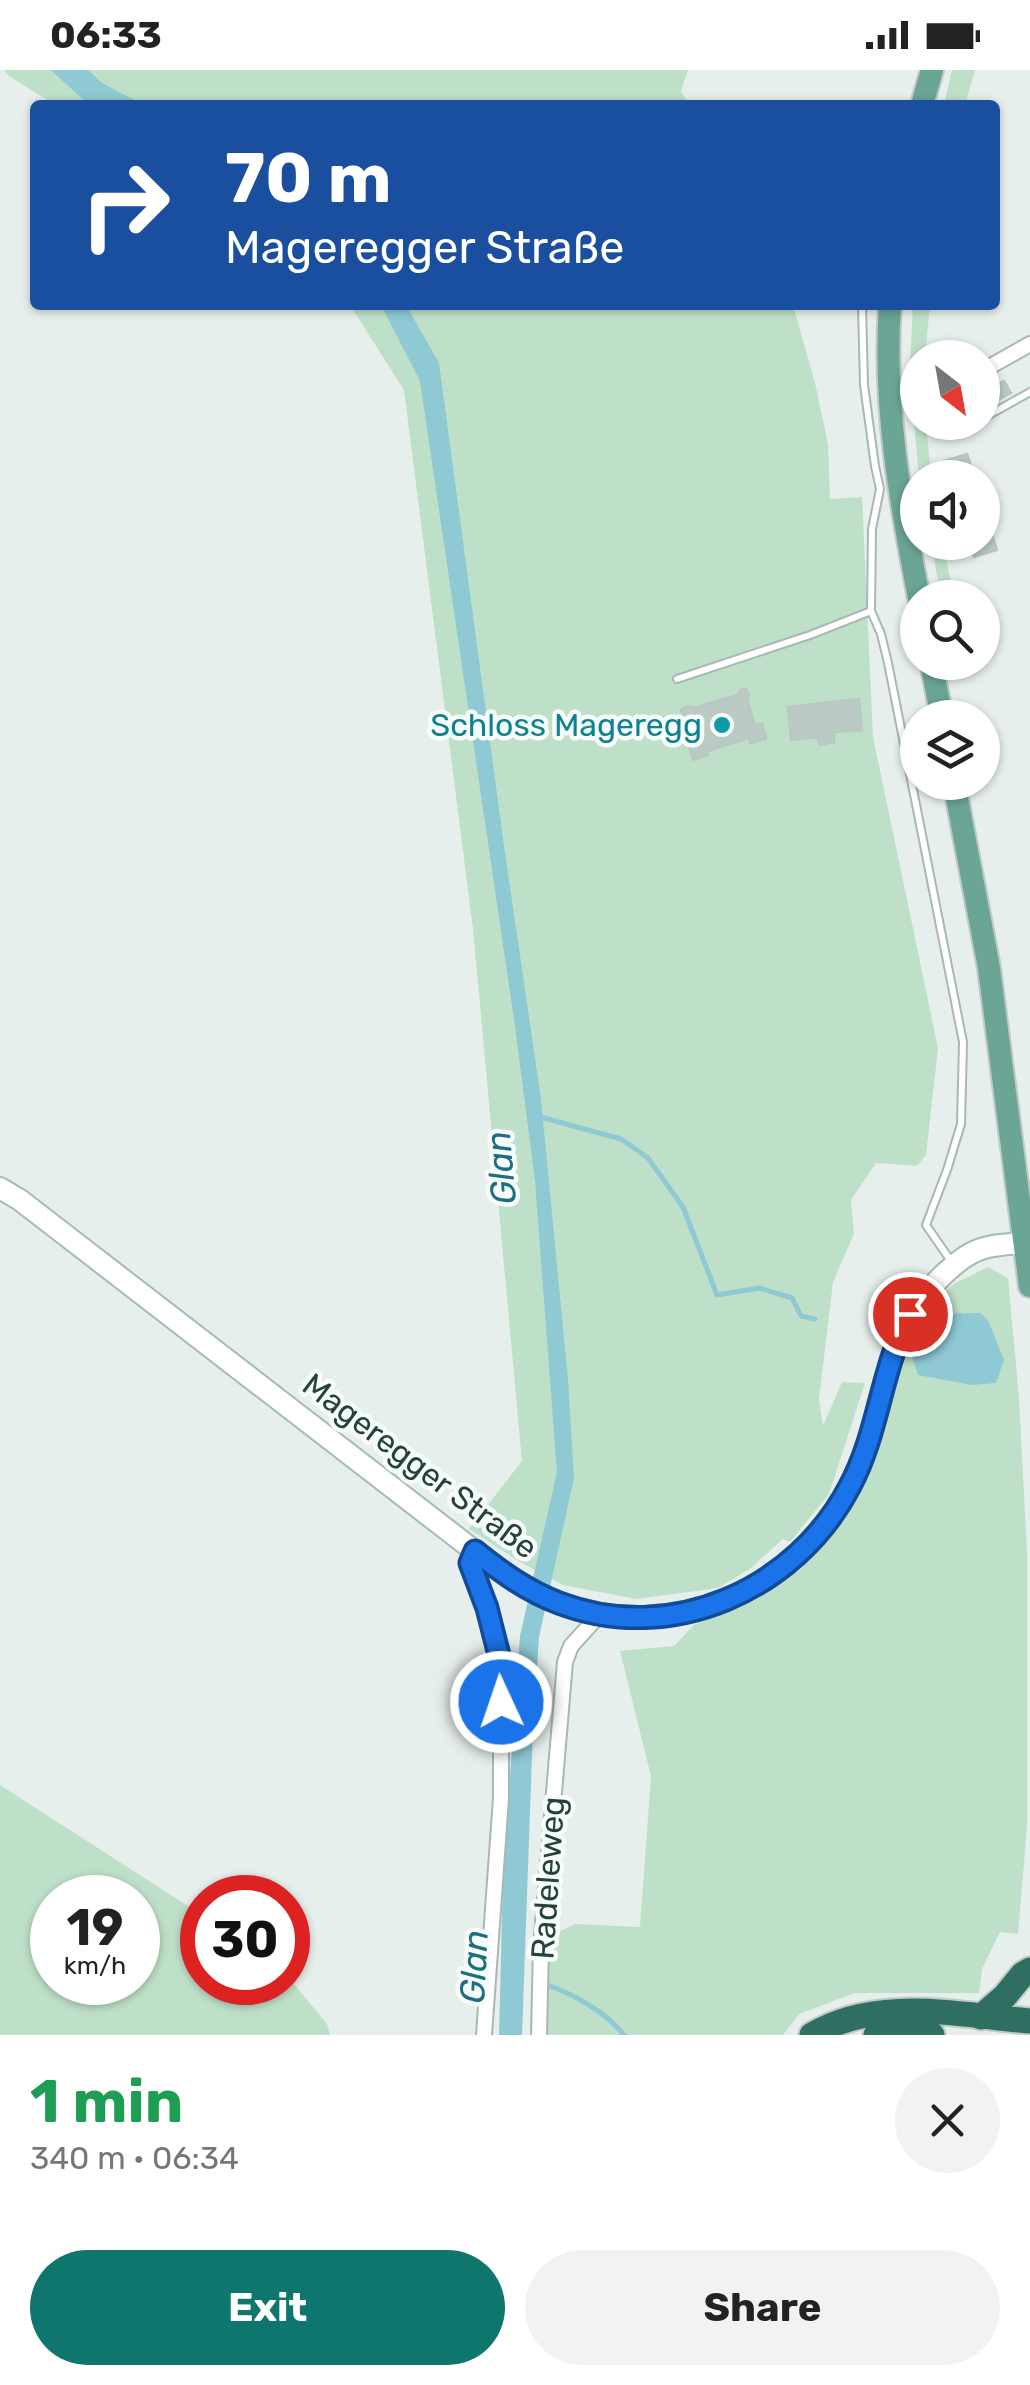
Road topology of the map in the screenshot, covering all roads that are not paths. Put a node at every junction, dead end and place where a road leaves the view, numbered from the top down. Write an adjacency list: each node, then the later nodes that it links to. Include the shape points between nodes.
1 (932, 70): 2 (main road)
2 (923, 100)
3 (862, 310): 10 (lane, via 864,385 880,489 872,529)
4 (890, 310): 9 (main road, via 892,434)
5 (1030, 344): 6 (street)
6 (1000, 361)
7 (1030, 392): 8 (lane)
8 (1000, 409)
9 (916, 580)
10 (871, 611): 11 (lane); 15 (lane, via 888,663 963,1042 961,1124 926,1225)
11 (677, 679)
12 (957, 800): 14 (main road, via 989,968)
13 (0, 1188): 17 (street, Mageregger Straße)
14 (1026, 1243): 15 (street, Mageregger Straße, via 981,1248); 16 (main road)
15 (954, 1265): 18 (street, Mageregger Straße, via 906,1323 859,1468 801,1553 748,1590 709,1607 642,1618)
16 (1030, 1286)
17 (475, 1551): 18 (street, Mageregger Straße, via 534,1592); 22 (street, via 470,1563 501,1670)
18 (591, 1612): 23 (street, Radeleweg, via 564,1662)
19 (1030, 1970): 20 (highway)
20 (981, 2017): 21 (highway); 24 (highway, via 872,2012)
21 (1030, 2021)
22 (484, 2035)
23 (539, 2035)
24 (812, 2035)
25 (876, 2035): 26 (highway)
26 (932, 2035)

